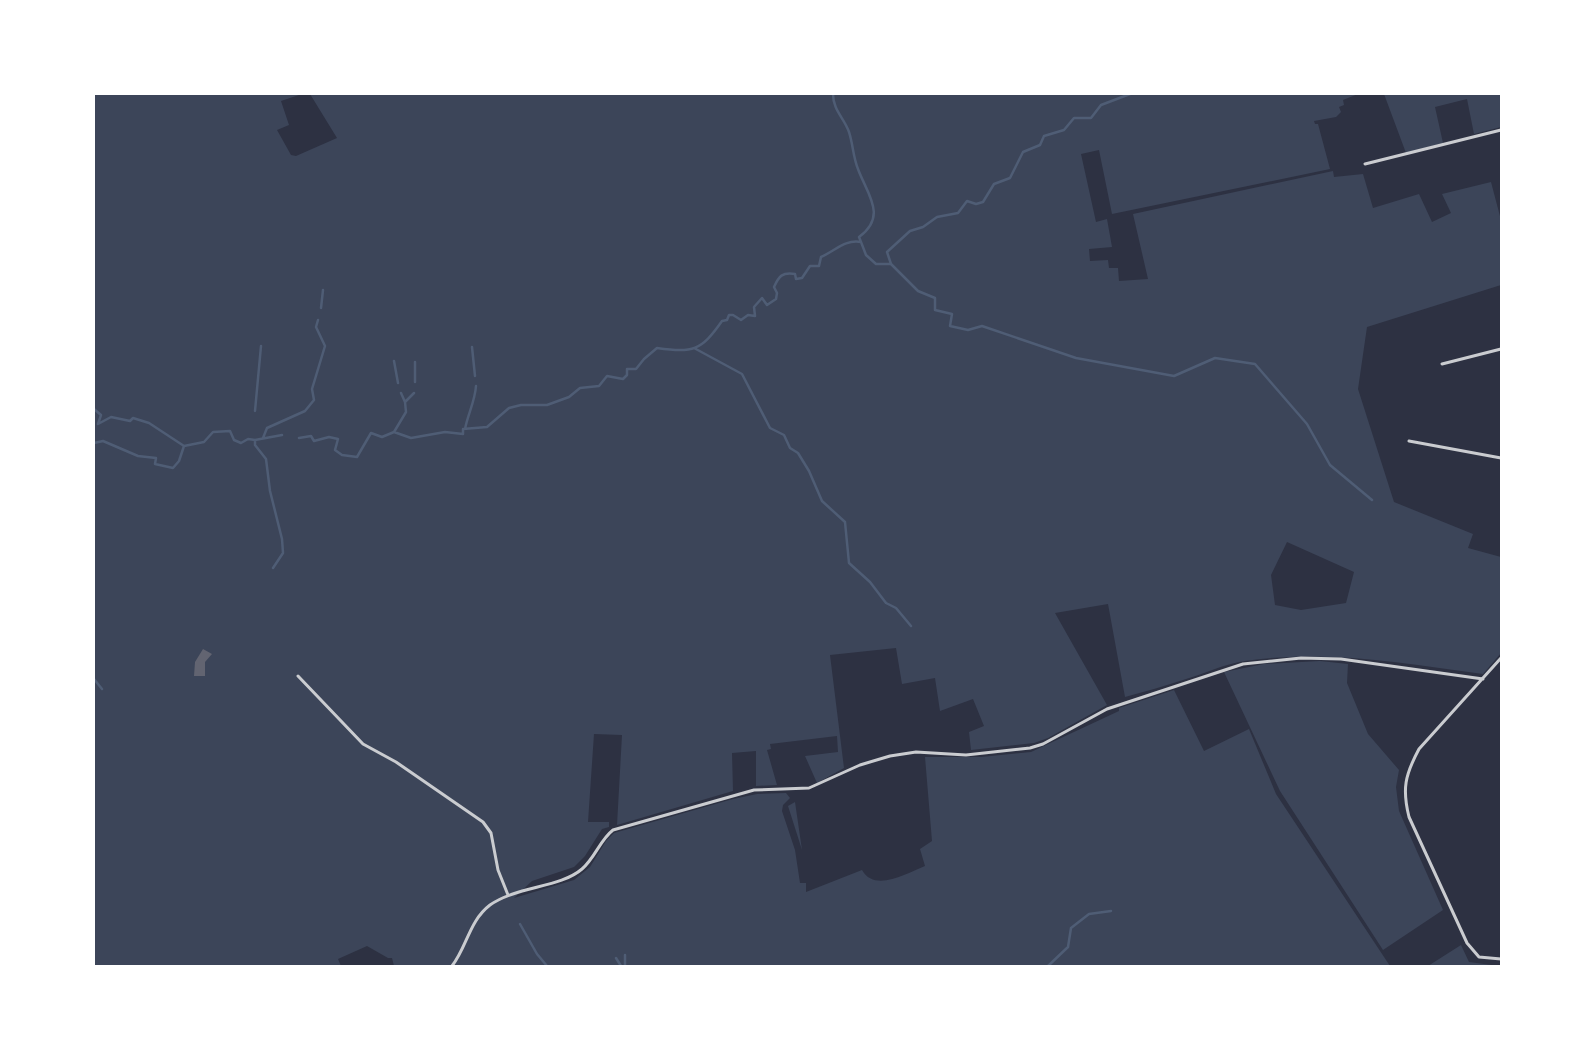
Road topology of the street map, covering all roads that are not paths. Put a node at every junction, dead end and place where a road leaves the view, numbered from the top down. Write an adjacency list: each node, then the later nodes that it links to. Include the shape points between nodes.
1 (1501, 130): 2 (street)
2 (1365, 164)
3 (1501, 349): 4 (street)
4 (1442, 364)
5 (1409, 441): 6 (street)
6 (1501, 458)
7 (1501, 658): 9 (street)
8 (298, 676): 10 (street, via 363,744 396,762 483,822 491,833 498,870)
9 (1483, 679): 10 (street, via 1341,659 1301,658 1243,664 1107,709 1030,748 966,755 916,752 890,756 860,765 809,788 754,790 622,826 607,834 593,857 576,873); 11 (street, via 1419,749 1410,766 1404,798 1409,817 1467,943 1479,957)
10 (508, 895): 12 (street, via 482,912)
11 (1501, 959)
12 (452, 966)

